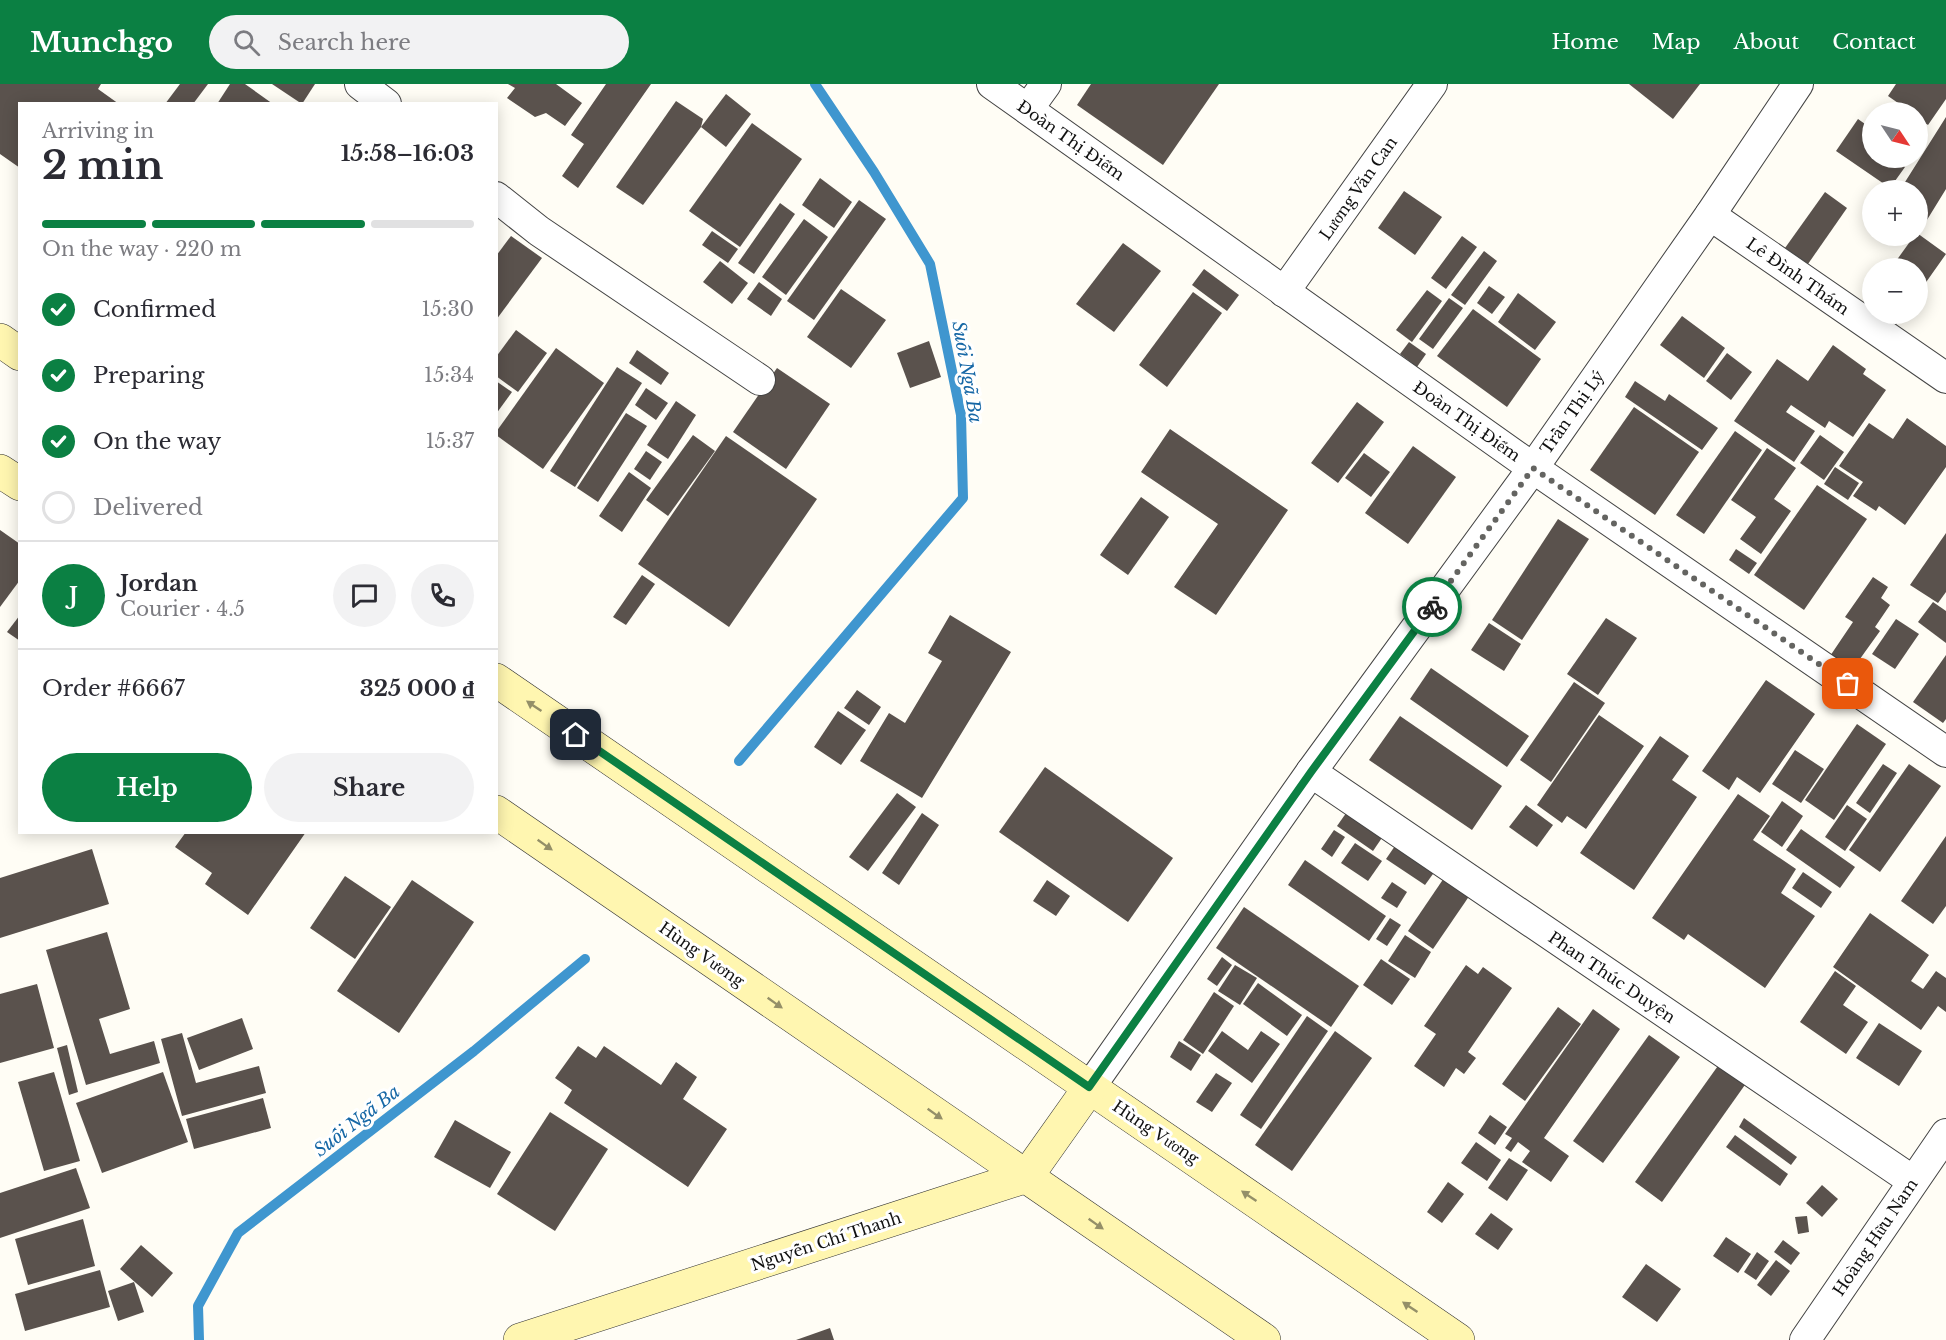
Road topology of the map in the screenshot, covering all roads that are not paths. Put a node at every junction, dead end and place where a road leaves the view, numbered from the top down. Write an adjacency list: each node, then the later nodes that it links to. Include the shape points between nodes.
1 (992, 84): 5 (street, Đoàn Thị Điểm)
2 (1046, 84): 5 (street)
3 (1432, 84): 8 (street, Lương Văn Can)
4 (1798, 84): 7 (street, Trần Thị Lý)
5 (1028, 110): 8 (street, Đoàn Thị Điểm)
6 (498, 199): 12 (street, via 539,231)
7 (1710, 215): 11 (street, Lê Đình Thám); 13 (street, Trần Thị Lý)
8 (1284, 292): 13 (street, Đoàn Thị Điểm)
9 (0, 340): 10 (main road)
10 (18, 353)
11 (1946, 378)
12 (760, 380)
13 (1533, 468): 17 (street, Đoàn Thị Điểm); 18 (street, Trần Thị Lý)
14 (0, 471): 15 (main road)
15 (18, 483)
16 (498, 681): 20 (main road, Hùng Vương, one-way to 16)
17 (1946, 752)
18 (1311, 772): 20 (street, Trần Thị Lý); 23 (street, Phan Thúc Duyện)
19 (498, 813): 22 (main road, Hùng Vương, one-way to 22)
20 (1089, 1087): 22 (main road); 26 (main road, Hùng Vương, one-way to 20)
21 (1946, 1134): 23 (street, Hoàng Hữu Nam)
22 (1027, 1176): 24 (main road, Nguyễn Chí Thanh); 25 (main road, Hùng Vương, one-way to 25)
23 (1913, 1182): 27 (street, Hoàng Hữu Nam)
24 (520, 1340)
25 (1264, 1340)
26 (1458, 1340)
27 (1805, 1340)

